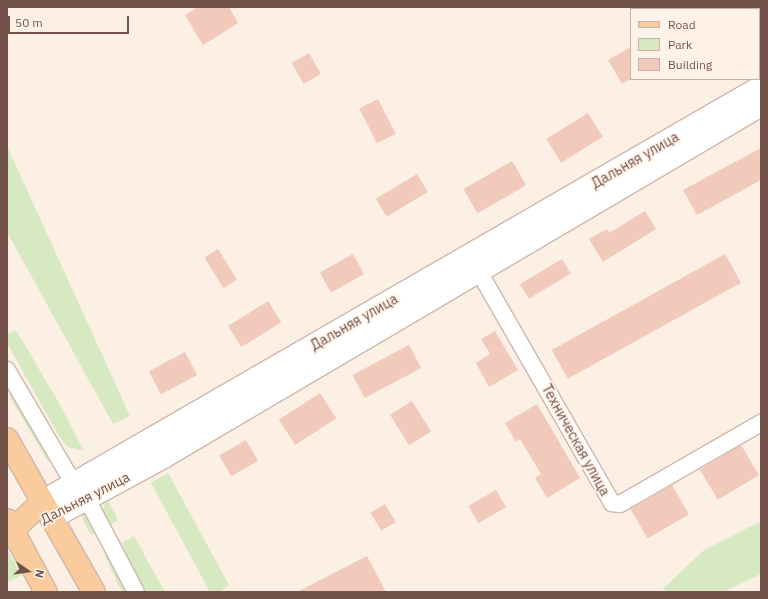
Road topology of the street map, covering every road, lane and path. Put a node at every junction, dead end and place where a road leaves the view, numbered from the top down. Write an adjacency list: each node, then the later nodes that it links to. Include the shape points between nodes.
1 (761, 86): 7 (main road, Дальняя улица)
2 (761, 105): 3 (main road, Дальняя улица)
3 (478, 270): 5 (street, Техническая улица, via 612,503 620,504); 7 (main road, Дальняя улица, via 165,456)
4 (7, 370): 7 (street)
5 (761, 423)
6 (7, 439): 8 (main road)
7 (80, 491): 8 (main road, Дальняя улица); 12 (street)
8 (46, 510): 9 (main road, Дальняя улица); 11 (main road)
9 (10, 525): 10 (main road)
10 (46, 592)
11 (94, 592)
12 (136, 592)

